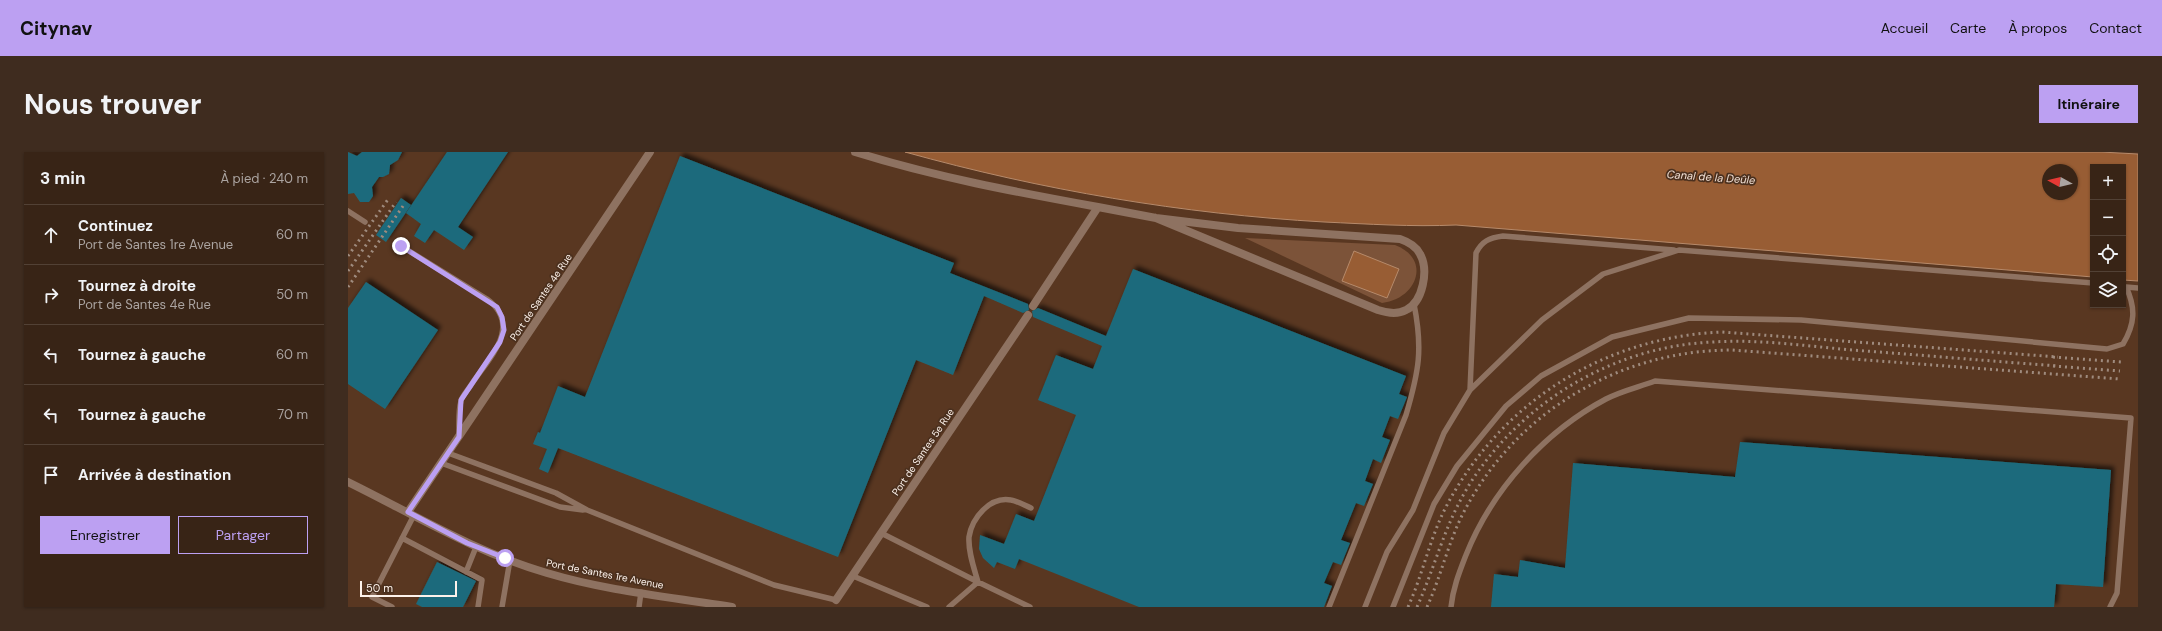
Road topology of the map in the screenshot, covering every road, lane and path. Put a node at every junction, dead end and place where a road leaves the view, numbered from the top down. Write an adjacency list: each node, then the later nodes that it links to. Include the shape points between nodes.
1 (650, 152): 17 (street, Port de Santes 4e Rue)
2 (855, 152): 3 (street, via 933,174)
3 (1098, 207): 5 (street); 14 (street)
4 (348, 211): 6 (lane)
5 (1156, 218): 13 (street, via 1378,310 1398,313); 13 (street, via 1238,228 1405,241 1415,247 1423,261 1420,294)
6 (365, 222)
7 (401, 246): 17 (lane, via 497,307 502,317 504,330 500,342 461,400)
8 (1679, 250): 9 (lane); 16 (lane, via 1603,274 1542,320); 16 (lane, via 1503,236 1490,238 1480,245 1476,253)
9 (2090, 283)
10 (2126, 287): 11 (lane)
11 (2138, 288)
12 (2126, 289): 43 (lane, via 2134,303 2130,332 2123,344 2107,348 1801,320 1761,319 1689,318 1612,337 1541,376 1506,406 1457,466 1434,504)
13 (1414, 304): 41 (lane, via 1420,349 1406,415)
14 (1033, 306)
15 (1028, 315): 24 (street, Port de Santes 5e Rue)
16 (1470, 390): 42 (lane, via 1444,433 1413,510 1387,552)
17 (459, 437): 18 (street, Port de Santes 4e Rue)
18 (448, 453): 19 (street, Port de Santes 4e Rue); 22 (lane, via 556,493)
19 (441, 463): 22 (lane, via 560,507); 23 (street, Port de Santes 4e Rue)
20 (348, 482): 23 (street, Port de Santes 1re Avenue)
21 (1031, 508): 30 (lane, via 1011,500 1002,500 982,510 969,536 970,554)
22 (587, 510): 32 (lane, via 774,585)
23 (411, 514): 25 (lane); 26 (street, Port de Santes 1re Avenue)
24 (881, 533): 29 (street, Port de Santes 5e Rue); 30 (lane)
25 (402, 538): 28 (lane); 33 (lane, via 372,597)
26 (476, 547): 27 (street, Port de Santes 1re Avenue); 28 (lane)
27 (510, 560): 31 (street, Port de Santes 1re Avenue, via 559,576); 35 (lane)
28 (466, 572): 34 (lane, via 482,580)
29 (853, 576): 32 (street, Port de Santes 5e Rue); 38 (lane)
30 (978, 582): 39 (lane); 40 (lane)
31 (641, 592): 36 (lane); 37 (street, Port de Santes 1re Avenue)
32 (836, 600)
33 (392, 607)
34 (478, 607)
35 (502, 607)
36 (639, 607)
37 (732, 607)
38 (926, 607)
39 (949, 607)
40 (1030, 607)
41 (1329, 607)
42 (1365, 607)
43 (1393, 607)
44 (1452, 607): 45 (lane, via 1453,587 1476,531 1499,494 1531,456 1568,423 1607,399 1655,381 2131,418 2117,593)
45 (2110, 607)

